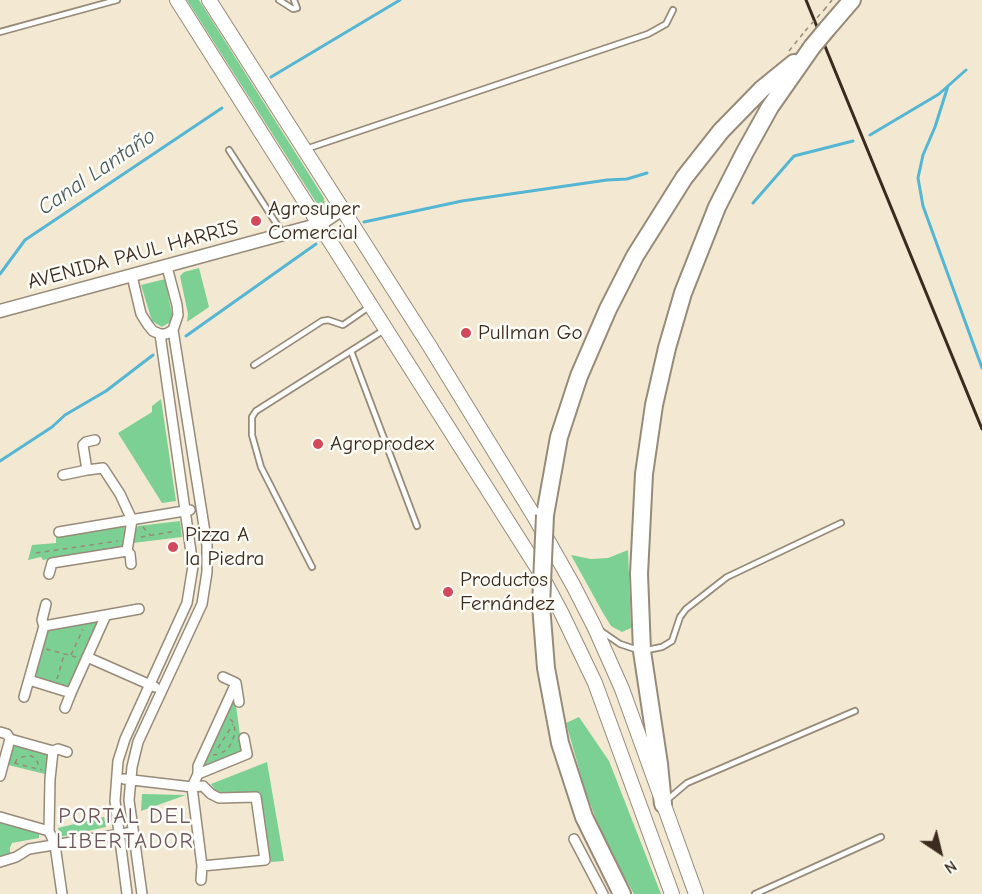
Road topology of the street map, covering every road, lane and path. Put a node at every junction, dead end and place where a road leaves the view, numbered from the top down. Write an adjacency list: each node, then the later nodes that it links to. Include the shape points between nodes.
1 (117, 0): 9 (lane)
2 (177, 0): 15 (main road)
3 (209, 0): 13 (main road)
4 (279, 0): 5 (lane, via 293,9 297,8)
5 (294, 0)
6 (832, 0): 11 (path, bridge)
7 (852, 0): 10 (highway, bridge)
8 (673, 10): 13 (lane, via 666,24 648,34)
9 (0, 32)
10 (810, 51): 52 (highway, via 770,107 732,176 704,238 675,320 654,405 644,474 639,574); 97 (highway, bridge, via 770,81 721,131 684,178 635,256 608,309 576,385 560,437 541,553 546,668 560,743 584,817)
11 (785, 55)
12 (229, 150): 16 (lane)
13 (303, 150): 14 (main road)
14 (341, 210): 15 (main road, AVENIDA PAUL HARRIS); 50 (main road, via 534,516)
15 (320, 224): 16 (main road, AVENIDA PAUL HARRIS); 19 (main road)
16 (283, 234): 17 (main road, AVENIDA PAUL HARRIS)
17 (167, 267): 18 (main road, AVENIDA PAUL HARRIS); 22 (street, via 178,315)
18 (132, 276): 20 (main road, AVENIDA PAUL HARRIS); 23 (street, via 141,314 153,331)
19 (372, 306): 21 (main road); 25 (lane, via 344,325 322,321)
20 (0, 311)
21 (386, 329): 24 (lane); 98 (main road, via 513,528 562,614 595,683)
22 (173, 330): 23 (street); 29 (street)
23 (160, 334): 30 (street)
24 (351, 351): 33 (lane); 43 (lane, via 252,417 252,435 261,467)
25 (254, 364)
26 (95, 440): 27 (street, via 83,445)
27 (87, 470): 28 (street); 31 (street, via 104,468)
28 (63, 476)
29 (202, 508): 30 (street); 61 (street, via 207,545 206,586 202,604)
30 (187, 511): 31 (street); 59 (street, via 193,557 190,591)
31 (132, 520): 34 (street); 37 (street)
32 (841, 523): 52 (lane, via 727,577 686,609 672,640 657,649)
33 (417, 526)
34 (80, 529): 36 (street); 38 (path)
35 (183, 531): 37 (path)
36 (59, 532)
37 (129, 539): 38 (path); 39 (street)
38 (82, 546): 40 (path); 41 (path)
39 (127, 551): 41 (street); 42 (street)
40 (36, 553)
41 (83, 558): 44 (street, via 52,563)
42 (131, 564)
43 (312, 567)
44 (49, 574)
45 (46, 603): 49 (street, via 42,620)
46 (139, 609): 47 (street)
47 (106, 615): 48 (street); 55 (street)
48 (88, 618): 49 (street); 54 (path)
49 (45, 626): 51 (street)
50 (594, 626): 52 (lane, via 620,644); 82 (main road, via 626,699)
51 (38, 647): 53 (path); 57 (street)
52 (642, 651): 82 (highway)
53 (64, 654): 54 (path); 60 (path)
54 (70, 655): 55 (path)
55 (87, 658): 59 (street); 62 (street)
56 (223, 677): 58 (street)
57 (29, 680): 60 (street); 63 (street)
58 (236, 683): 64 (street); 67 (street)
59 (149, 685): 61 (street); 79 (street, via 124,739)
60 (55, 688): 62 (street)
61 (163, 691): 80 (street, via 138,742)
62 (71, 693): 65 (street)
63 (24, 697)
64 (239, 702)
65 (65, 708)
66 (855, 711): 82 (lane, via 687,783)
67 (222, 714): 68 (path); 77 (street, via 198,766)
68 (234, 723): 74 (path); 74 (path, via 235,733 227,750)
69 (0, 732): 71 (street)
70 (244, 738): 77 (street, via 247,754)
71 (10, 739): 72 (street); 78 (street)
72 (53, 751): 73 (street); 76 (street)
73 (67, 752)
74 (213, 755): 77 (path)
75 (37, 768): 75 (path, via 26,766 15,763 29,755 38,763); 76 (path)
76 (51, 772): 84 (street)
77 (201, 773): 81 (street)
78 (0, 776)
79 (116, 779): 80 (street); 86 (street)
80 (130, 780): 81 (street); 85 (street)
81 (192, 787): 91 (street); 91 (street, via 203,786 219,798 256,797 265,860)
82 (663, 804): 99 (main road)
83 (0, 817): 84 (street)
84 (49, 831): 89 (street)
85 (134, 832): 86 (street); 95 (street)
86 (118, 835): 89 (street); 94 (street)
87 (881, 837): 100 (lane)
88 (574, 839): 96 (street)
89 (54, 845): 90 (street, via 29,849); 93 (street)
90 (0, 862)
91 (202, 866): 92 (street)
92 (201, 880)
93 (62, 894)
94 (127, 894)
95 (142, 894)
96 (603, 894)
97 (622, 894)
98 (672, 894)
99 (696, 894)
100 (756, 894)

